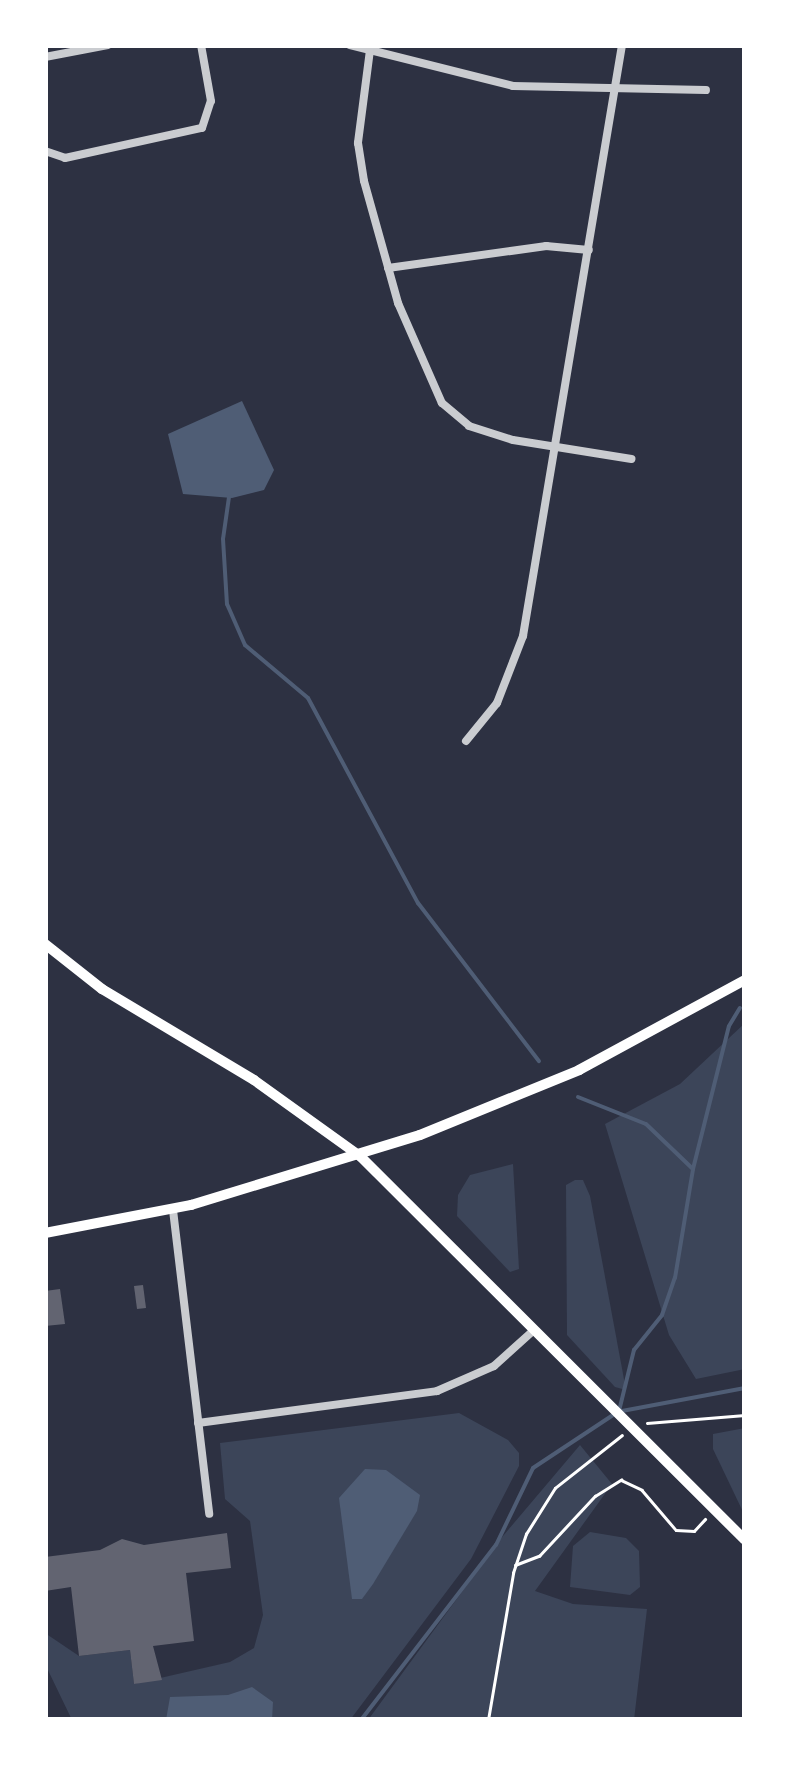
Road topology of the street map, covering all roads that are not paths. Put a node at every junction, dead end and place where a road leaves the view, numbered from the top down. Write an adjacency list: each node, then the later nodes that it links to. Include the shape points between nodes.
1 (201, 45): 9 (street, via 211,108 198,131 65,158)
2 (350, 45): 5 (street)
3 (622, 45): 8 (street)
4 (101, 46): 6 (street)
5 (370, 50): 8 (street, via 513,86); 11 (street, via 358,142)
6 (45, 57)
7 (706, 90): 8 (street)
8 (615, 91): 10 (street)
9 (45, 151)
10 (589, 250): 11 (street, via 546,246); 12 (street)
11 (388, 268): 12 (street, via 420,364 442,403 469,426)
12 (553, 446): 13 (street); 14 (street, via 516,659 497,704)
13 (631, 459)
14 (466, 741)
15 (45, 944): 17 (main road, via 102,989 254,1080)
16 (745, 980): 17 (main road, via 579,1070)
17 (361, 1157): 18 (main road); 20 (main road)
18 (173, 1210): 19 (main road); 21 (street)
19 (45, 1233)
20 (534, 1330): 21 (street, via 494,1366 437,1391); 23 (main road)
21 (198, 1422): 22 (street)
22 (209, 1514)
23 (745, 1540)

